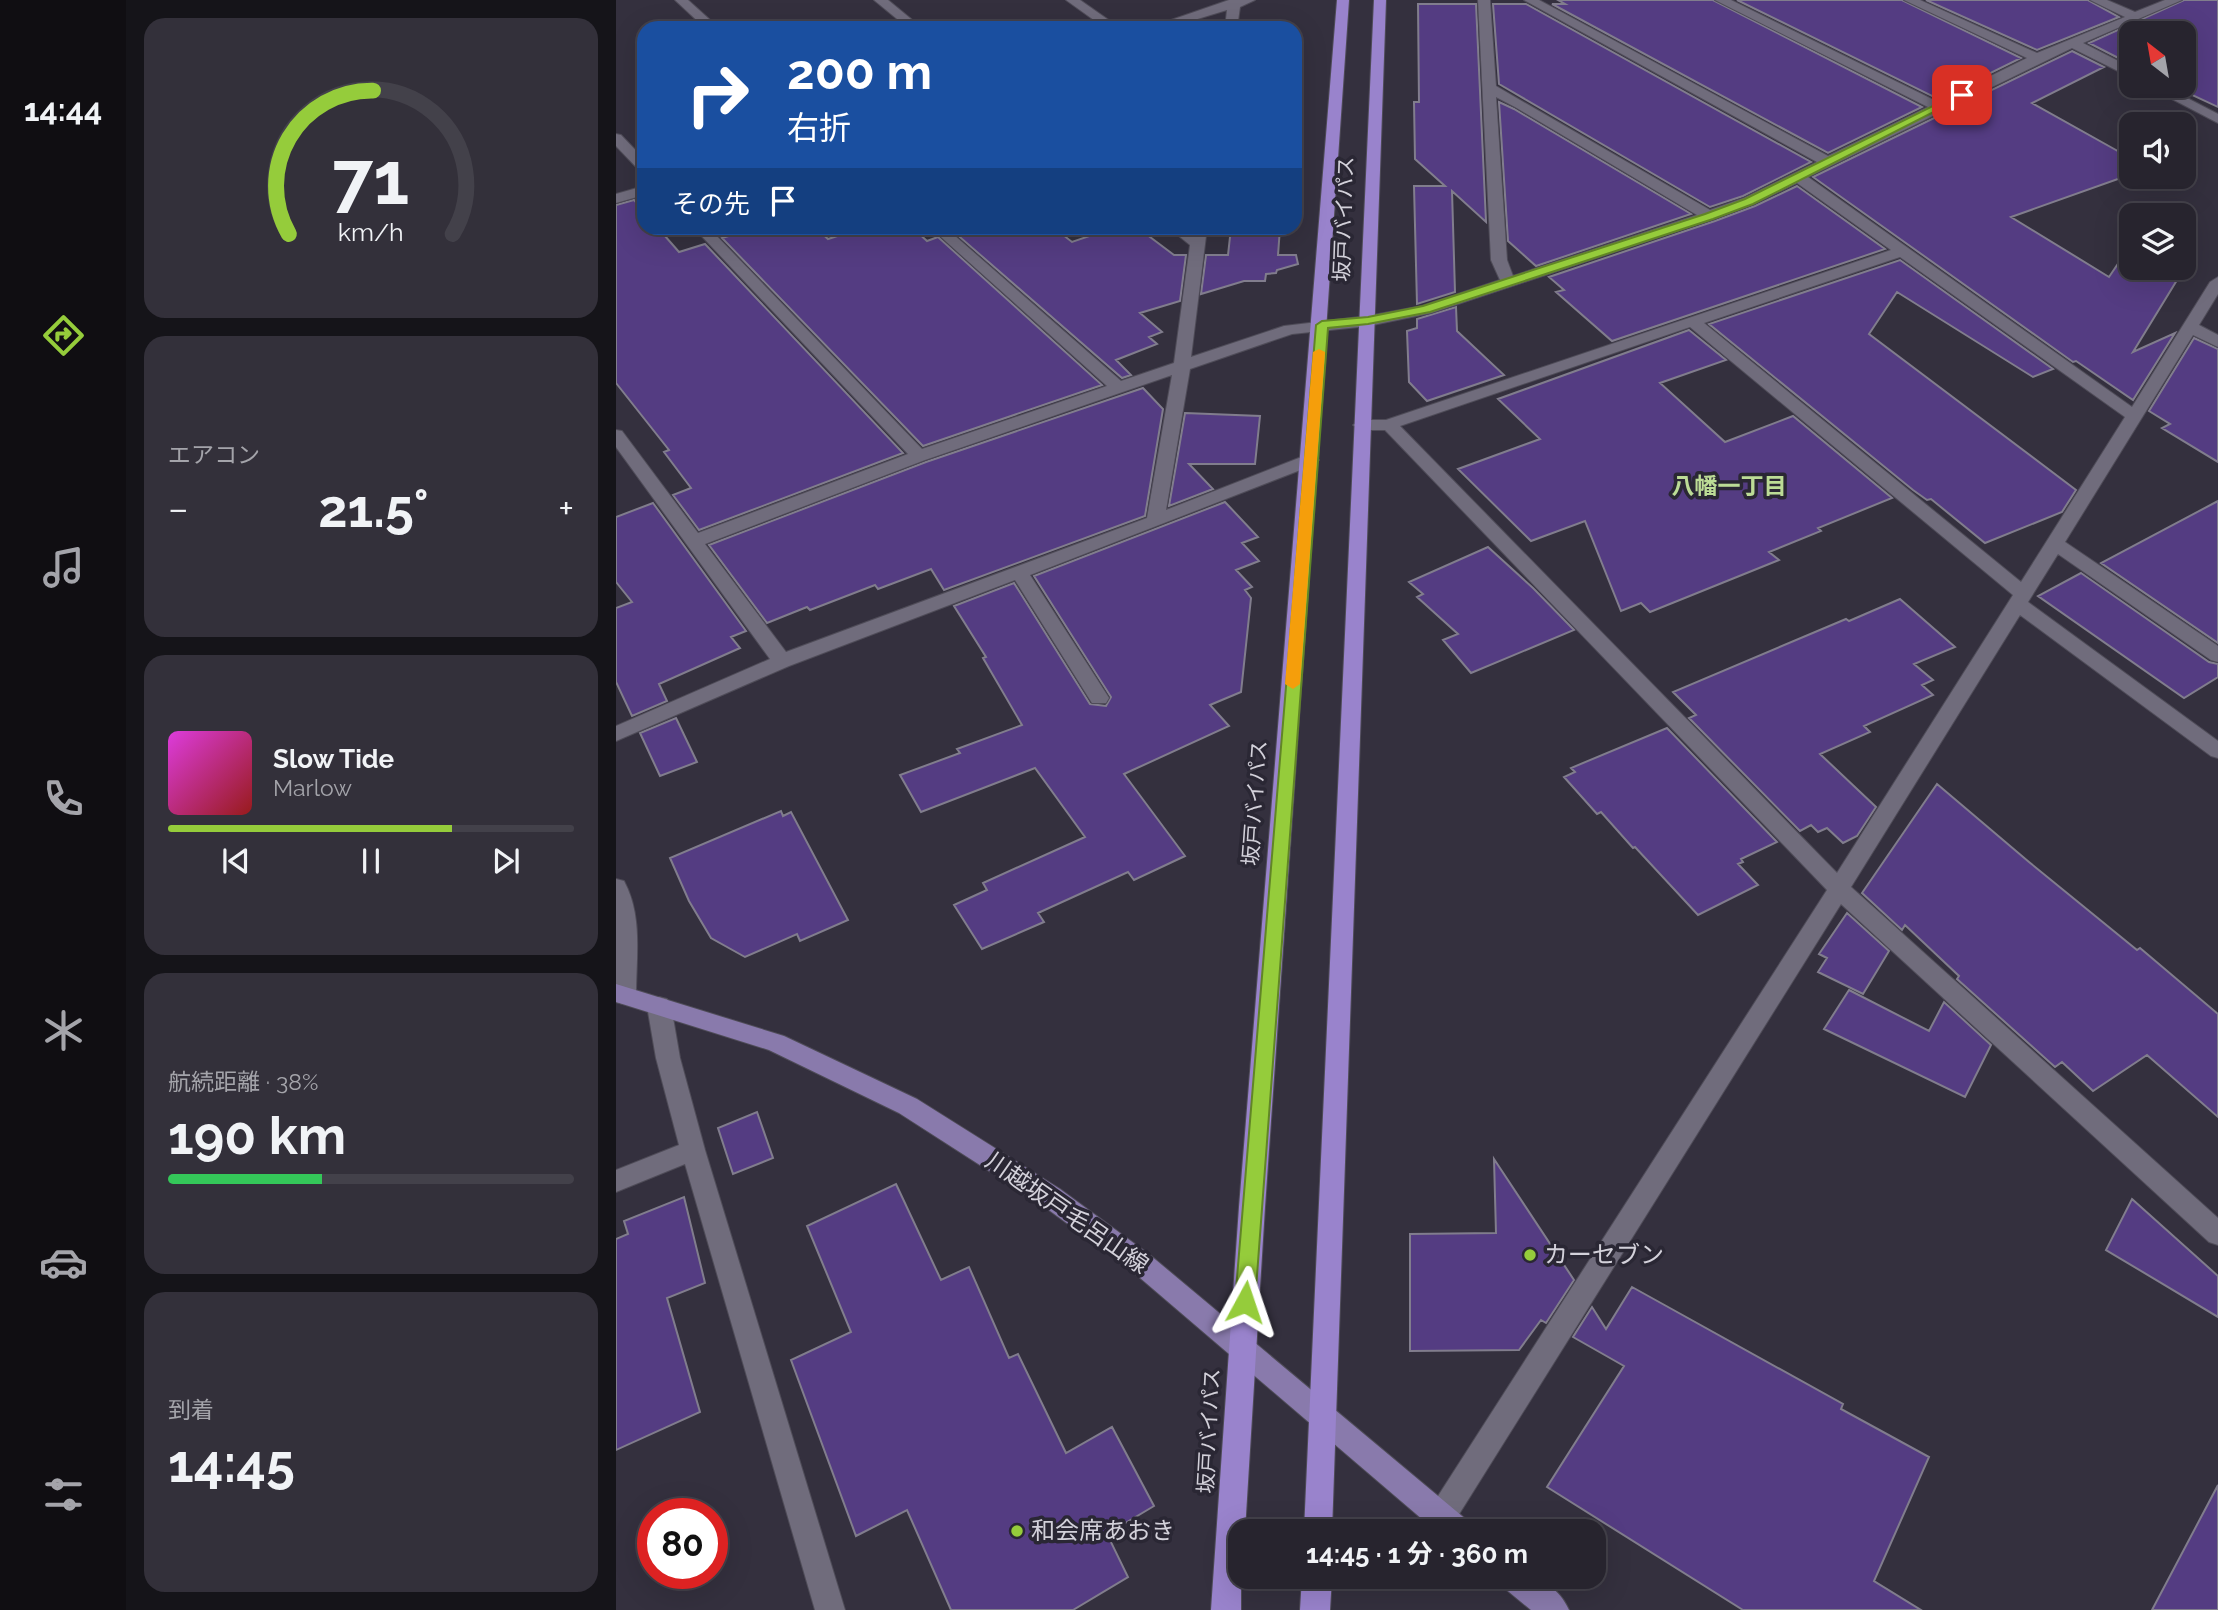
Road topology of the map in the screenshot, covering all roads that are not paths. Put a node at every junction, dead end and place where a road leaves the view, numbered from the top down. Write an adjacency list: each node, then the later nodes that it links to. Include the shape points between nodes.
1 (681, 0): 15 (street)
2 (880, 0): 16 (street)
3 (1072, 0): 17 (street)
4 (1249, 0): 13 (street)
5 (1343, 0): 42 (highway, 坂戸バイパス)
6 (1380, 0): 40 (highway, 坂戸バイパス)
7 (1484, 0): 23 (street)
8 (1530, 0): 29 (street)
9 (1721, 0): 25 (street)
10 (1910, 0): 21 (street)
11 (2096, 0): 14 (street)
12 (2176, 0): 14 (street)
13 (1235, 2): 18 (street); 19 (street)
14 (2133, 16): 20 (street)
15 (705, 21)
16 (907, 21)
17 (1104, 21)
18 (1176, 21)
19 (1232, 21)
20 (2071, 42): 21 (street); 22 (street)
21 (2037, 58): 25 (street)
22 (2119, 67)
23 (1491, 89): 33 (street); 39 (street, via 1499,260)
24 (2177, 98): 26 (street)
25 (1938, 107): 29 (street)
26 (2218, 119)
27 (616, 138): 28 (street)
28 (637, 160)
29 (1828, 162): 30 (street)
30 (1797, 176): 33 (street); 37 (street)
31 (637, 192): 32 (street)
32 (616, 199)
33 (1709, 216): 39 (street)
34 (708, 235): 51 (street)
35 (946, 235): 46 (street)
36 (1199, 236): 45 (street)
37 (1902, 251): 41 (street); 47 (street)
38 (2218, 282): 43 (street)
39 (1509, 284): 40 (street, via 1425,310)
40 (1368, 321): 42 (street); 48 (highway, 坂戸バイパス)
41 (1692, 321): 49 (street); 57 (street)
42 (1322, 325): 45 (street, via 1290,329); 52 (highway, 坂戸バイパス)
43 (2191, 327): 44 (street); 47 (street)
44 (2218, 342)
45 (1182, 367): 46 (street); 53 (street)
46 (1118, 387): 51 (street)
47 (2134, 416): 55 (street)
48 (1361, 425): 49 (street); 71 (highway, 坂戸バイパス)
49 (1390, 425): 64 (street)
50 (616, 435): 54 (street)
51 (919, 456): 54 (street)
52 (1310, 460): 53 (street); 70 (highway, 坂戸バイパス)
53 (1155, 521): 56 (street)
54 (695, 541): 59 (street)
55 (2054, 542): 57 (street); 58 (street)
56 (1019, 572): 59 (street); 60 (street)
57 (2019, 598): 62 (street); 64 (street)
58 (2218, 655)
59 (782, 662): 61 (street)
60 (1099, 698)
61 (616, 734)
62 (2218, 751)
63 (616, 887): 65 (street, via 626,920)
64 (1839, 889): 69 (street); 74 (street)
65 (620, 994): 66 (main road, 川越坂戸毛呂山線)
66 (659, 1006): 67 (street); 70 (main road, 川越坂戸毛呂山線, via 776,1043 908,1106 1141,1262)
67 (693, 1150): 68 (street); 77 (street)
68 (616, 1181)
69 (2218, 1234)
70 (1242, 1348): 71 (main road, 川越坂戸毛呂山線); 78 (highway, 坂戸バイパス)
71 (1323, 1417): 72 (highway, 坂戸バイパス); 73 (main road, 川越坂戸毛呂山線)
72 (1319, 1519)
73 (1444, 1519)
74 (1453, 1519)
75 (1316, 1589): 79 (highway)
76 (1529, 1589): 80 (main road)
77 (830, 1610)
78 (1226, 1610)
79 (1315, 1610)
80 (1554, 1610)

